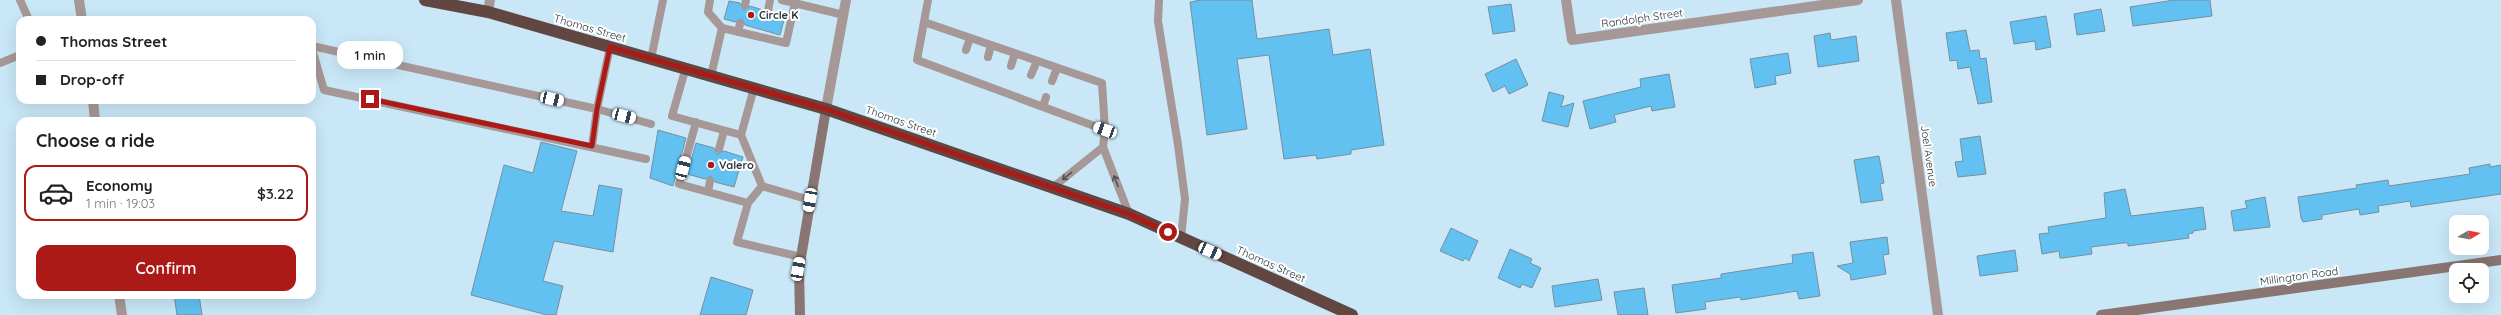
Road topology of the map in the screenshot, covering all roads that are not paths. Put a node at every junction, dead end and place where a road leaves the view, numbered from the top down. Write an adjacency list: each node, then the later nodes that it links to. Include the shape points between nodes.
1 (20, 0): 18 (lane)
2 (79, 0): 19 (street)
3 (424, 0): 15 (highway, Thomas Street)
4 (663, 0): 30 (lane)
5 (710, 0): 21 (lane, via 708,12)
6 (770, 0): 16 (lane)
7 (782, 0): 14 (lane)
8 (846, 0): 17 (street)
9 (928, 0): 20 (lane)
10 (1159, 0): 67 (lane, via 1158,21 1185,199)
11 (1566, 0): 12 (street, Randolph Street, via 1572,40)
12 (1858, 0)
13 (1896, 0): 74 (street, Joel Avenue)
14 (795, 3): 17 (lane); 21 (lane, via 786,44 739,28)
15 (489, 6): 25 (highway, Thomas Street)
16 (768, 11)
17 (844, 15): 49 (street)
18 (27, 16)
19 (81, 16)
20 (924, 22): 22 (lane); 43 (lane, via 917,60 980,79)
21 (722, 28): 37 (lane)
22 (970, 38): 23 (lane); 26 (lane)
23 (991, 45): 27 (lane); 29 (lane)
24 (316, 47): 48 (lane)
25 (610, 47): 30 (highway, Thomas Street); 48 (lane)
26 (966, 50)
27 (1015, 53): 31 (lane); 34 (lane)
28 (16, 57): 32 (lane)
29 (988, 58)
30 (651, 59): 35 (highway, Thomas Street)
31 (1036, 61): 36 (lane); 38 (lane)
32 (0, 63)
33 (316, 63): 56 (lane, via 324,90)
34 (1011, 66)
35 (686, 67): 37 (highway, Thomas Street); 51 (lane, via 672,116)
36 (1057, 68): 39 (lane); 54 (lane, via 1102,83)
37 (711, 76): 41 (highway, Thomas Street)
38 (1031, 76)
39 (1052, 81)
40 (1004, 83): 43 (lane)
41 (754, 88): 49 (highway, Thomas Street); 55 (lane)
42 (1026, 90): 45 (lane)
43 (1002, 92): 45 (lane)
44 (1046, 97): 47 (lane)
45 (1022, 99): 47 (lane)
46 (94, 104): 50 (street)
47 (1042, 106): 54 (lane)
48 (597, 109): 52 (lane); 56 (lane)
49 (826, 109): 62 (highway, Thomas Street); 64 (street)
50 (95, 117)
51 (696, 122): 53 (lane); 63 (lane, via 679,184)
52 (651, 124)
53 (724, 130): 55 (lane); 58 (lane)
54 (1105, 130): 57 (lane)
55 (741, 135): 61 (lane)
56 (592, 146): 59 (lane)
57 (1103, 147): 62 (lane, one-way to 62); 66 (lane, one-way to 57)
58 (719, 149)
59 (646, 159)
60 (710, 180): 63 (lane)
61 (762, 186): 64 (lane); 65 (lane)
62 (1052, 188): 66 (highway, Thomas Street)
63 (708, 192): 65 (lane)
64 (810, 200): 68 (street)
65 (748, 204): 68 (lane, via 737,242)
66 (1129, 214): 67 (highway, Thomas Street)
67 (1181, 238): 73 (highway, Thomas Street)
68 (801, 257): 72 (street, via 798,269)
69 (2501, 260): 75 (street, Millington Road)
70 (120, 299): 71 (street)
71 (122, 315)
72 (800, 315)
73 (1352, 315)
74 (1938, 315)
75 (2101, 315)

